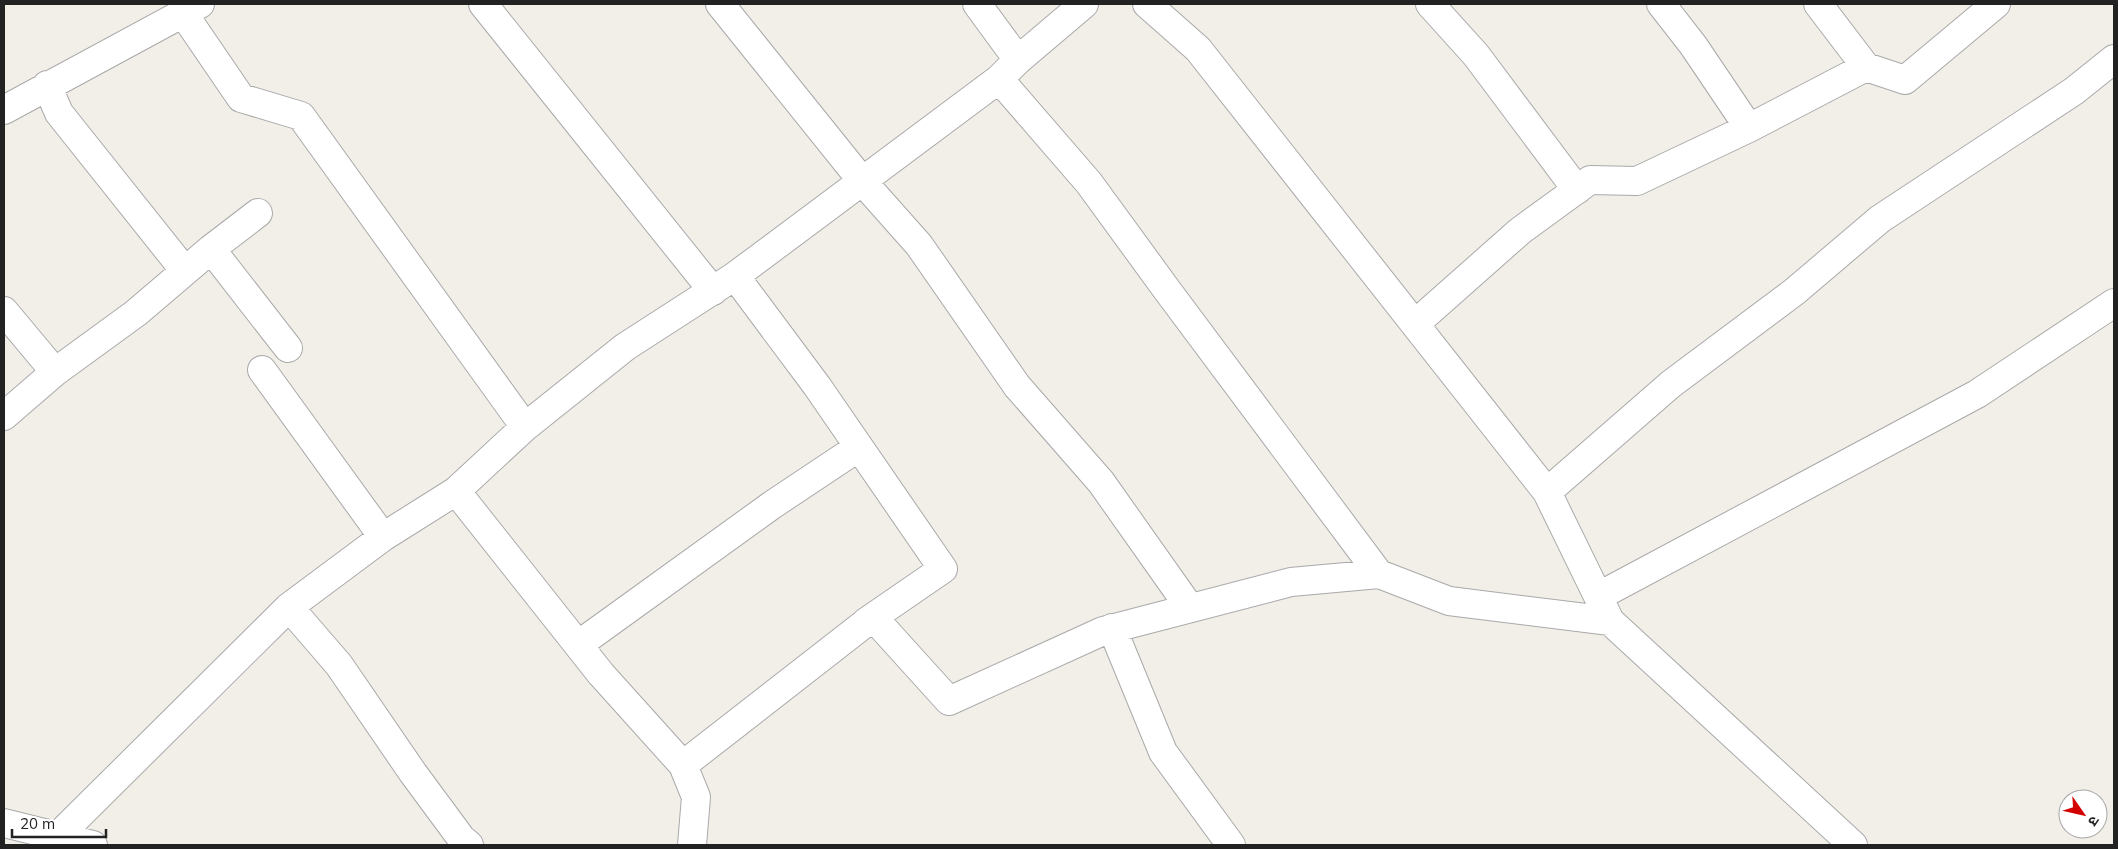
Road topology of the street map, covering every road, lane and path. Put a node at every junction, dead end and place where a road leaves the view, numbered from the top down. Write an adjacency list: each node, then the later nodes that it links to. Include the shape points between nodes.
1 (483, 4): 24 (street)
2 (720, 4): 18 (street)
3 (978, 4): 12 (street)
4 (1084, 4): 12 (street)
5 (1147, 4): 27 (street, via 1198,49)
6 (1430, 4): 19 (street, via 1476,55)
7 (1661, 4): 17 (street)
8 (1818, 4): 13 (street)
9 (1996, 4): 13 (street, via 1905,80)
10 (193, 7): 15 (street); 32 (street, via 241,98 301,116)
11 (2114, 59): 35 (street, via 2074,91 1880,219 1794,292 1671,384)
12 (1018, 60): 14 (street)
13 (1866, 67): 17 (street)
14 (999, 79): 18 (street); 37 (street, via 1089,183)
15 (47, 85): 16 (street); 22 (street, via 58,113)
16 (4, 110)
17 (1749, 128): 19 (street, via 1637,181 1590,180)
18 (863, 182): 23 (street); 40 (street, via 918,245 1017,386 1101,482)
19 (1577, 190): 27 (street, via 1520,231)
20 (258, 213): 21 (street)
21 (211, 249): 22 (street); 28 (street)
22 (185, 271): 30 (street, via 136,313)
23 (735, 276): 24 (street); 33 (street)
24 (713, 291): 32 (street, via 625,347)
25 (2114, 303): 38 (street, via 1977,394)
26 (4, 311): 30 (street)
27 (1415, 324): 35 (street)
28 (288, 348)
29 (262, 370): 36 (street)
30 (55, 372): 31 (street)
31 (4, 416)
32 (525, 427): 34 (street)
33 (859, 447): 42 (street, via 943,569); 44 (street, via 772,505)
34 (456, 491): 36 (street); 44 (street)
35 (1547, 492): 38 (street)
36 (383, 537): 39 (street)
37 (1379, 574): 40 (street, via 1291,582); 41 (street, via 1449,601)
38 (1598, 596): 41 (street)
39 (289, 607): 47 (street); 49 (street, via 339,665 413,773)
40 (1190, 608): 43 (street)
41 (1610, 621): 52 (street)
42 (866, 622): 43 (street, via 873,617 949,701); 45 (street)
43 (1112, 628): 51 (street, via 1163,752)
44 (578, 645): 45 (street)
45 (683, 765): 50 (street, via 696,797)
46 (4, 822): 47 (street)
47 (53, 841): 48 (street)
48 (93, 845)
49 (469, 845)
50 (692, 845)
51 (1231, 845)
52 (1853, 845)

